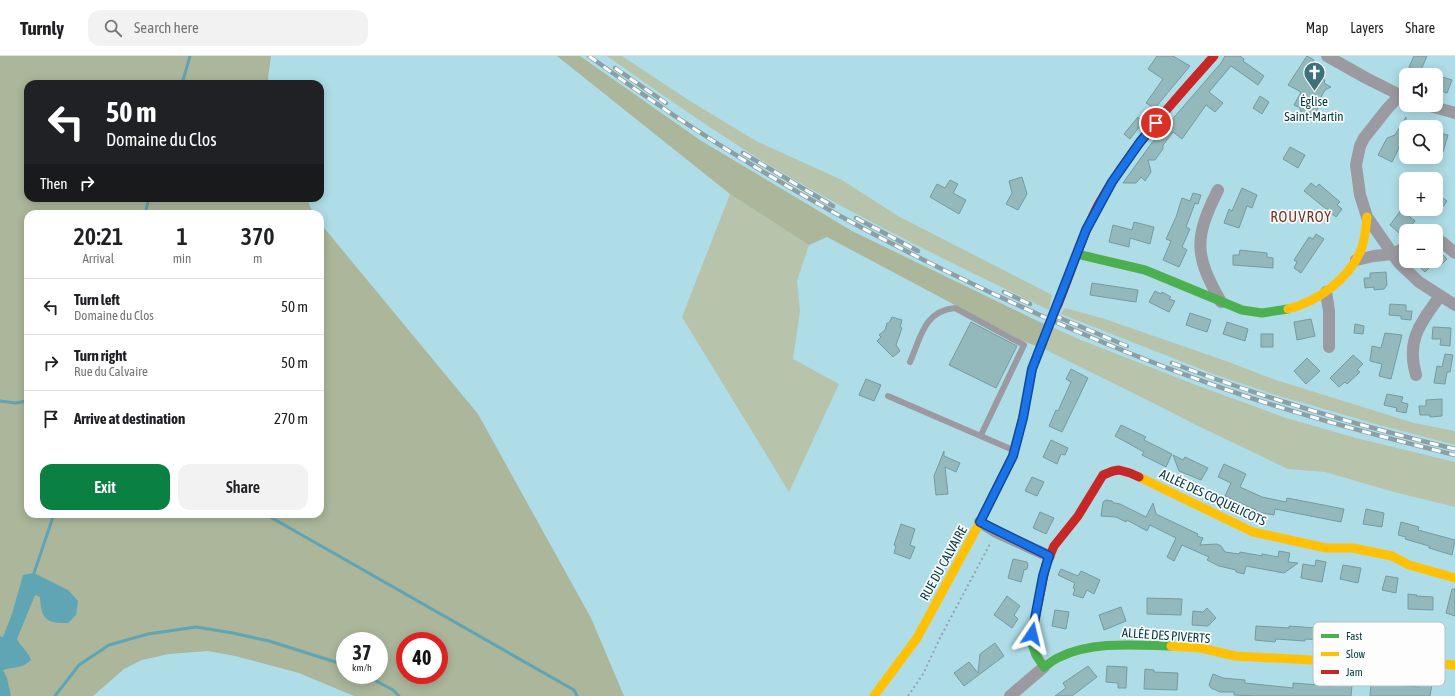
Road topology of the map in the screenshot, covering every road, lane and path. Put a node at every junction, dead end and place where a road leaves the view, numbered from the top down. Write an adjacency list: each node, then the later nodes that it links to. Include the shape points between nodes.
1 (1214, 56): 12 (street, RUE DU CALVAIRE, via 1140,142 1095,212)
2 (1327, 56): 3 (street)
3 (1399, 94)
4 (1399, 99): 8 (street, via 1387,108 1364,138 1357,155 1358,185)
5 (1443, 110): 6 (street)
6 (1455, 114)
7 (1218, 190): 17 (street, via 1203,223 1200,249 1208,280)
8 (1367, 217): 13 (street); 14 (street, via 1364,241)
9 (1443, 243): 11 (street)
10 (1399, 250): 13 (street)
11 (1455, 253)
12 (1077, 254): 17 (street, via 1153,272); 24 (street, RUE DU CALVAIRE, bridge, via 1032,369)
13 (1392, 254): 14 (street); 16 (street, via 1410,273)
14 (1356, 260): 15 (street, via 1344,278)
15 (1326, 292): 17 (street, via 1305,303 1270,312 1246,311); 19 (street)
16 (1440, 296): 18 (street); 21 (street, via 1421,324 1415,338 1412,352)
17 (1221, 302)
18 (1455, 305)
19 (1329, 347)
20 (910, 362): 23 (lane, via 929,320 944,309 955,308 1024,345)
21 (1416, 375)
22 (888, 396): 23 (lane)
23 (981, 435): 24 (lane)
24 (1014, 450): 25 (street, RUE DU CALVAIRE)
25 (980, 522): 26 (street); 33 (street, RUE DU CALVAIRE, via 917,638)
26 (996, 532): 27 (street); 34 (path, via 923,674)
27 (1049, 556): 28 (street, ALLÉE DES COQUELICOTS, via 1104,475 1116,470 1130,473 1253,532 1326,548 1353,548 1388,555 1409,565); 32 (street, via 1031,641)
28 (1455, 578)
29 (1313, 660): 32 (street, ALLÉE DES PIVERTS, via 1229,656 1211,649 1122,644 1078,650 1059,657)
30 (1445, 664): 31 (street, ALLÉE DES PIVERTS)
31 (1455, 665)
32 (1044, 667): 35 (street)
33 (874, 696)
34 (908, 696)
35 (1010, 696)

